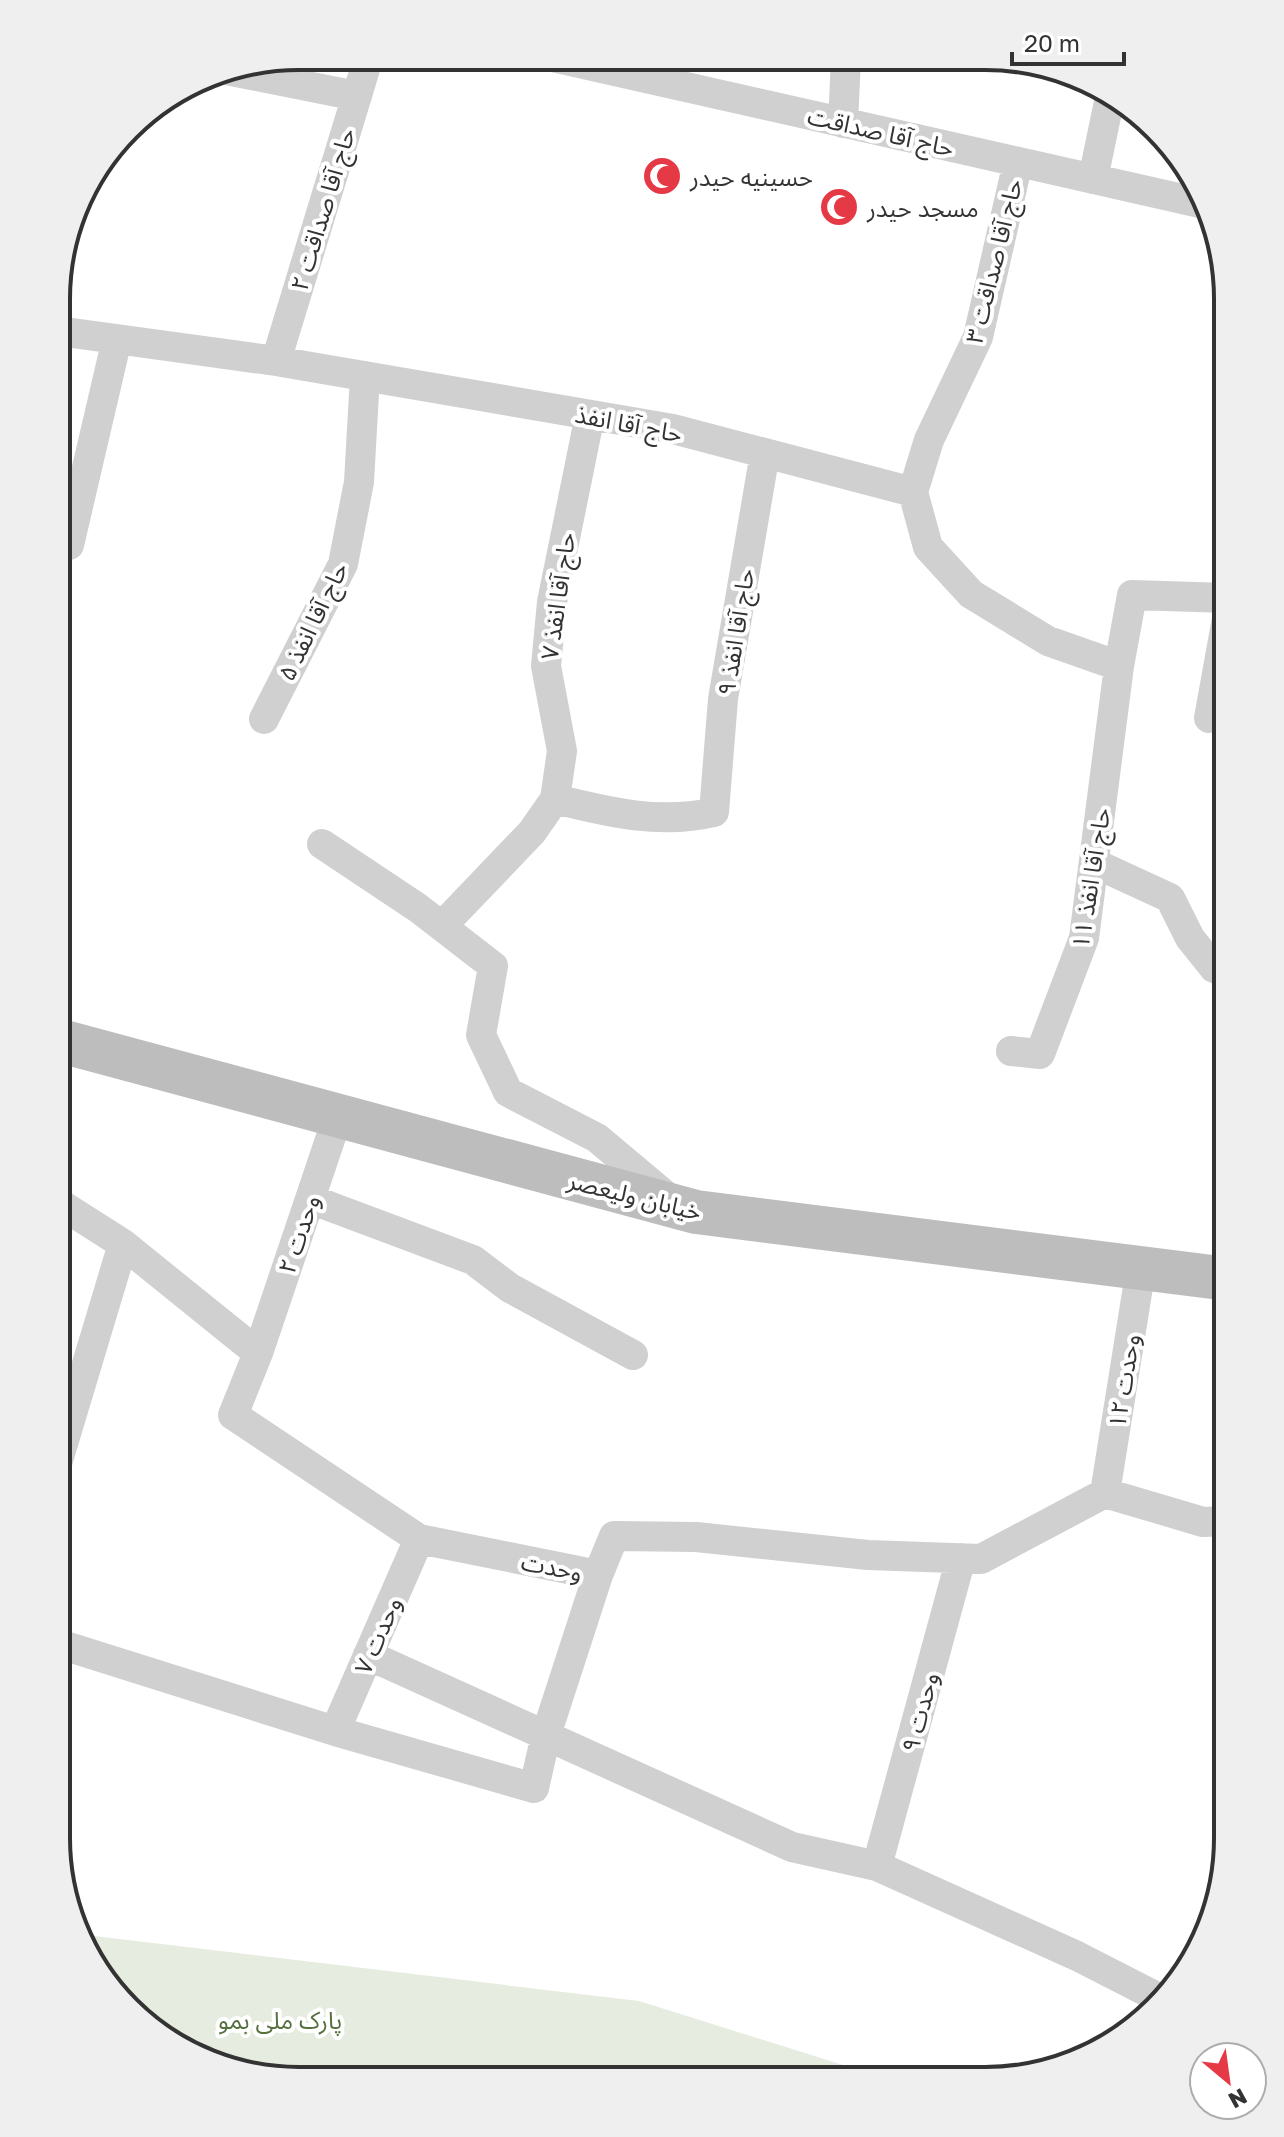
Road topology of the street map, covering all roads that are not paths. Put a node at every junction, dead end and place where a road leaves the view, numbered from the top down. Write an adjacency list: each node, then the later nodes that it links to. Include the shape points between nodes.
1 (365, 70): 5 (street, حاج آقا صداقت ۲)
2 (655, 70): 7 (street, حاج آقا صداقت)
3 (845, 70): 7 (street)
4 (253, 75): 5 (street)
5 (357, 96): 13 (street, حاج آقا صداقت ۲)
6 (1108, 106): 9 (street)
7 (843, 123): 8 (street, حاج آقا صداقت)
8 (1018, 162): 9 (street, حاج آقا صداقت); 17 (street, حاج آقا صداقت ۳, via 978,337 929,440)
9 (1093, 179): 10 (street, حاج آقا صداقت)
10 (1192, 201)
11 (70, 333): 12 (street, حاج آقا انفذ)
12 (117, 339): 13 (street, حاج آقا انفذ); 18 (street)
13 (276, 361): 14 (street, حاج آقا انفذ)
14 (365, 376): 15 (street, حاج آقا انفذ); 23 (street, حاج آقا انفذ ۵, via 359,482 343,564)
15 (590, 415): 16 (street, حاج آقا انفذ); 24 (street, حاج آقا انفذ ۷, via 548,640 546,666 562,751)
16 (765, 453): 17 (street, حاج آقا انفذ); 24 (street, حاج آقا انفذ ۹, via 723,699 714,812 630,817)
17 (913, 492): 20 (street, via 928,547 971,594 1048,641)
18 (70, 541)
19 (1214, 598): 20 (street, حاج آقا انفذ ۱۱, via 1132,595)
20 (1119, 666): 26 (street, حاج آقا انفذ ۱۱)
21 (1214, 690): 22 (street)
22 (1209, 718)
23 (264, 719)
24 (555, 799): 27 (street, حاج آقا انفذ ۷, via 532,832)
25 (322, 844): 27 (street)
26 (1094, 863): 28 (street, via 1170,898 1190,938); 30 (street, حاج آقا انفذ ۱۱, via 1084,938 1040,1054)
27 (442, 926): 33 (street, via 493,966 481,1035 508,1092 597,1138)
28 (1214, 968)
29 (70, 1044): 31 (street, خیابان ولیعصر)
30 (1011, 1051)
31 (338, 1116): 32 (street, وحدت ۲); 33 (street, خیابان ولیعصر)
32 (310, 1199): 38 (street, وحدت ۲); 39 (street, via 473,1260 510,1288)
33 (681, 1208): 36 (street, خیابان ولیعصر)
34 (70, 1210): 35 (street)
35 (123, 1244): 38 (street); 40 (street)
36 (1141, 1268): 37 (street, خیابان ولیعصر); 41 (street, وحدت ۱۲)
37 (1214, 1277)
38 (258, 1353): 43 (street, وحدت, via 233,1415)
39 (633, 1355)
40 (70, 1420)
41 (1105, 1493): 42 (street); 44 (street, وحدت, via 981,1559)
42 (1214, 1522)
43 (419, 1539): 45 (street, وحدت); 47 (street, وحدت ۷)
44 (961, 1558): 45 (street, وحدت, via 868,1555 696,1537 614,1536); 50 (street, وحدت ۹)
45 (598, 1575): 49 (street)
46 (70, 1647): 48 (street)
47 (368, 1655): 48 (street, وحدت ۷); 49 (street)
48 (335, 1731): 49 (street, via 534,1788)
49 (546, 1735): 50 (street, via 792,1847)
50 (877, 1866): 51 (street)
51 (1152, 1994)

